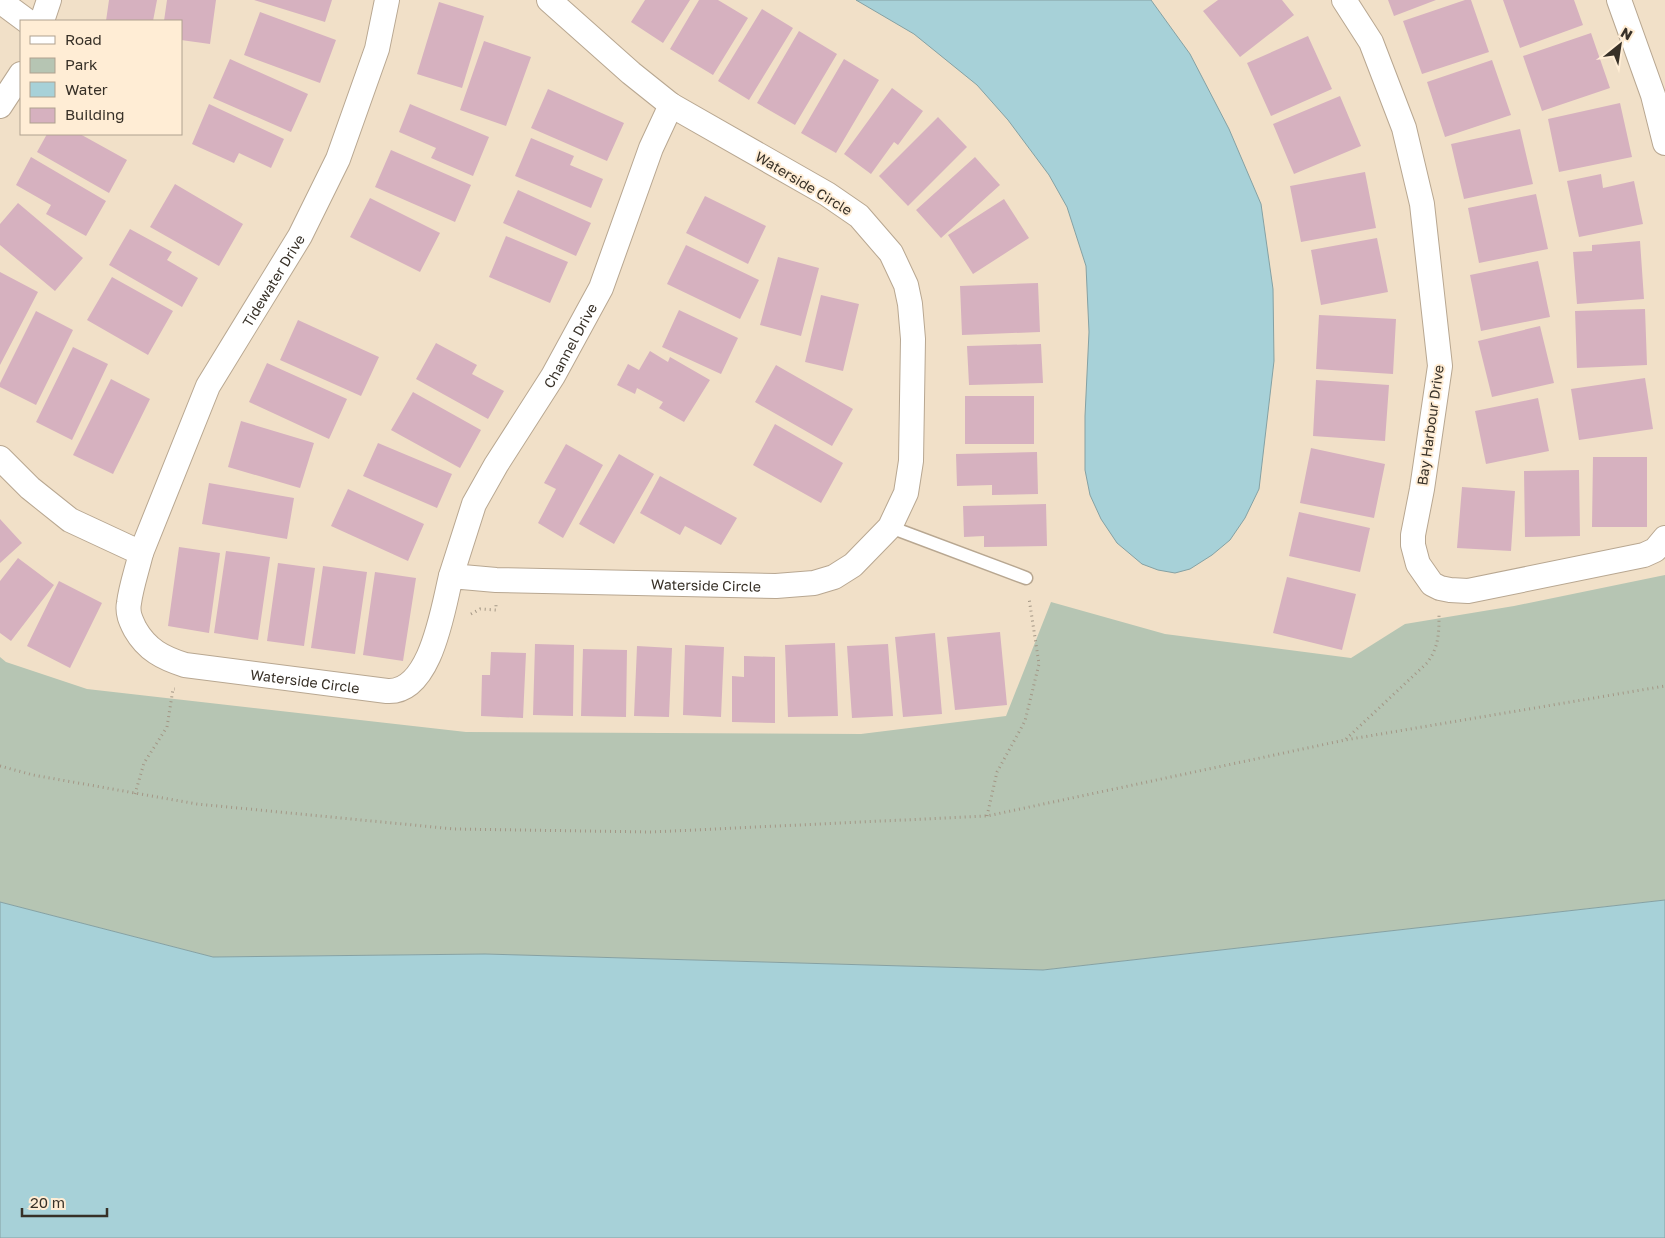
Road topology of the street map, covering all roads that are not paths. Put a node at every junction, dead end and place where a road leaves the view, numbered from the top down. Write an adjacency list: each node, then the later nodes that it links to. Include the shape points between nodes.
1 (49, 0): 8 (street)
2 (387, 0): 16 (street, Tidewater Drive, via 377,49 338,159 300,236 208,386)
3 (549, 0): 10 (street, Waterside Circle, via 631,74)
4 (1344, 0): 15 (street, Bay Harbour Drive, via 1371,42 1404,128 1422,204 1440,366 1413,535 1415,555 1423,572 1432,584 1440,588 1468,591 1644,556 1655,550)
5 (1619, 0): 12 (street, via 1653,95)
6 (0, 1): 7 (street)
7 (26, 20)
8 (42, 20)
9 (20, 76): 11 (street)
10 (671, 105): 14 (street, Waterside Circle, via 844,205 871,228 891,253 906,284 913,339 911,461 906,493); 17 (street, Channel Drive, via 651,148 602,288 553,376 474,504)
11 (0, 106)
12 (1665, 143)
13 (0, 458): 16 (street, via 30,488 70,520)
14 (890, 528): 17 (street, Waterside Circle, via 853,565 814,584 496,580); 18 (lane)
15 (1665, 538)
16 (141, 553): 17 (street, Waterside Circle, via 129,614 148,648 165,658 185,665 387,691 402,689 425,666)
17 (451, 576)
18 (1026, 578)

